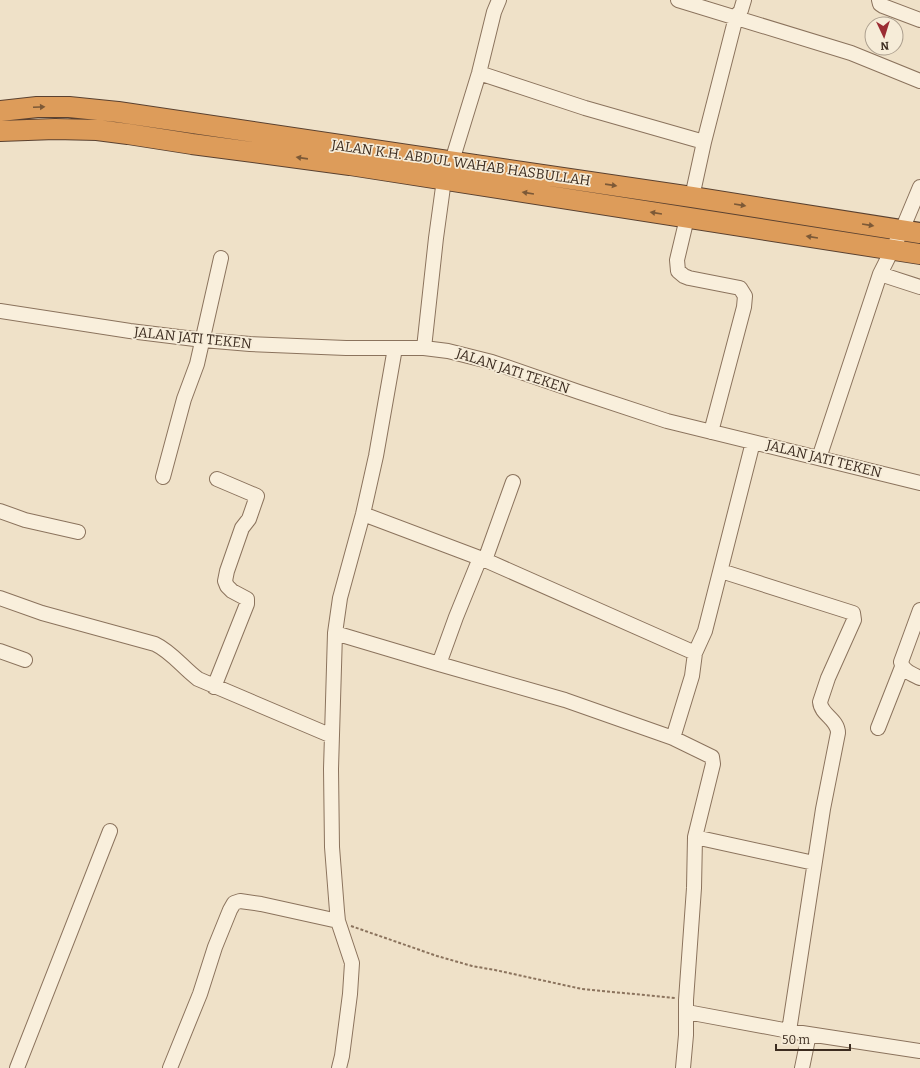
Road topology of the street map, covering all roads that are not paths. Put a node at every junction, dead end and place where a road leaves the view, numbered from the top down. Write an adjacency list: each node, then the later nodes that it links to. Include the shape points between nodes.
1 (499, 0): 7 (street)
2 (678, 0): 5 (street)
3 (744, 0): 5 (street)
4 (879, 0): 6 (street, via 883,6)
5 (736, 17): 8 (street, via 851,53); 12 (street)
6 (920, 20)
7 (479, 73): 12 (street, via 585,108); 15 (street)
8 (920, 81)
9 (0, 111): 10 (highway, JALAN K.H. ABDUL WAHAB HASBULLAH, one-way to 10, via 69,107)
10 (184, 122): 13 (highway, JALAN K.H. ABDUL WAHAB HASBULLAH); 14 (highway, via 212,131 326,147 331,151)
11 (0, 131): 14 (highway, JALAN K.H. ABDUL WAHAB HASBULLAH, one-way to 11, via 97,130)
12 (704, 142): 18 (street)
13 (350, 146): 15 (highway, JALAN K.H. ABDUL WAHAB HASBULLAH); 16 (highway, via 345,149 344,154 351,158 421,171 447,177)
14 (324, 161): 16 (highway, JALAN K.H. ABDUL WAHAB HASBULLAH)
15 (452, 161): 18 (highway, JALAN K.H. ABDUL WAHAB HASBULLAH, one-way to 18)
16 (453, 181): 19 (highway, JALAN K.H. ABDUL WAHAB HASBULLAH, one-way to 16); 29 (street, via 443,187)
17 (920, 188): 20 (street)
18 (692, 197): 20 (highway, JALAN K.H. ABDUL WAHAB HASBULLAH, one-way to 20)
19 (687, 218): 21 (highway, JALAN K.H. ABDUL WAHAB HASBULLAH, one-way to 19); 30 (street, via 677,260 678,271 689,278 738,287 745,296)
20 (911, 231): 21 (street)
21 (892, 250): 22 (highway, JALAN K.H. ABDUL WAHAB HASBULLAH); 24 (street)
22 (920, 254)
23 (221, 258): 27 (street)
24 (880, 274): 25 (street); 32 (street)
25 (920, 288)
26 (0, 311): 27 (street, JALAN JATI TEKEN, via 130,332)
27 (203, 340): 28 (street, JALAN JATI TEKEN, via 250,344); 33 (street)
28 (395, 348): 29 (street, JALAN JATI TEKEN); 38 (street, via 384,419)
29 (424, 348): 30 (street, JALAN JATI TEKEN, via 476,357 652,416)
30 (711, 432): 31 (street, JALAN JATI TEKEN)
31 (754, 442): 32 (street, JALAN JATI TEKEN); 41 (street)
32 (819, 458): 36 (street, JALAN JATI TEKEN)
33 (163, 477)
34 (217, 479): 51 (street, via 257,496 250,519 242,528 227,570 227,586 247,599 247,604)
35 (513, 482): 40 (street)
36 (920, 483)
37 (0, 511): 39 (street, via 25,520)
38 (363, 514): 40 (street); 44 (street, via 340,598)
39 (78, 532)
40 (483, 559): 46 (street); 48 (street, via 456,617)
41 (721, 571): 46 (street, via 705,631); 57 (street, via 854,615 820,702 826,714 837,725 838,733)
42 (0, 598): 51 (street, via 42,614 155,644 187,671)
43 (920, 610): 49 (street, via 901,660)
44 (335, 633): 48 (street); 53 (street)
45 (0, 651): 47 (street)
46 (694, 653): 54 (street, via 692,676)
47 (25, 660)
48 (440, 664): 54 (street, via 565,700)
49 (902, 667): 50 (street); 52 (street)
50 (920, 678)
51 (214, 687): 53 (street)
52 (878, 728)
53 (332, 736): 58 (street, via 332,847)
54 (673, 738): 56 (street, via 713,758)
55 (110, 831): 63 (street)
56 (695, 837): 57 (street); 59 (street)
57 (814, 863): 60 (street)
58 (338, 921): 64 (street, via 261,904 240,901 234,903 215,946 200,994); 65 (street, via 352,962)
59 (687, 1006): 60 (street); 66 (street)
60 (789, 1031): 61 (street)
61 (809, 1034): 62 (street); 67 (street)
62 (920, 1051)
63 (18, 1068)
64 (170, 1068)
65 (339, 1068)
66 (683, 1068)
67 (802, 1068)

